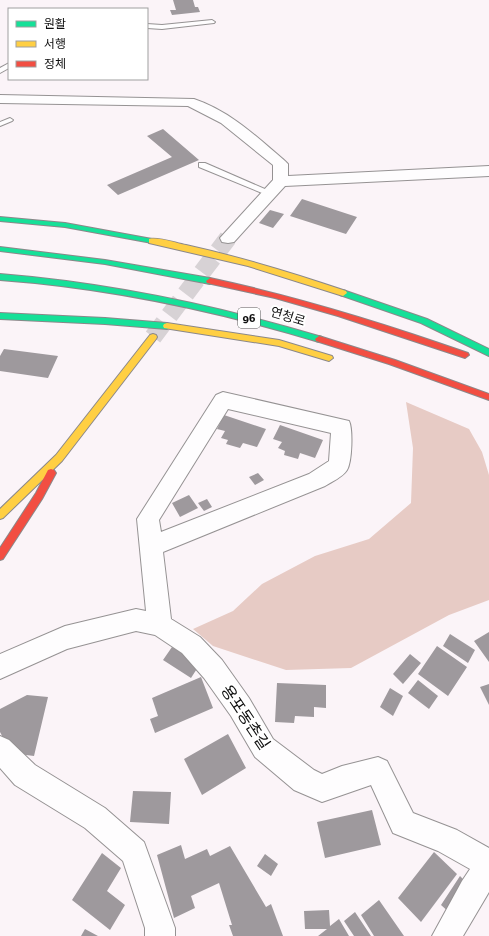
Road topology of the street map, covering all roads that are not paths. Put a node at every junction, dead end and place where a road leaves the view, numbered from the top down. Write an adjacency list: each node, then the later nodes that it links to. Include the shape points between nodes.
1 (212, 22): 2 (lane)
2 (148, 26)
3 (0, 99): 8 (street, via 189,102 205,106 219,114 280,164)
4 (10, 120): 5 (lane)
5 (0, 124)
6 (202, 165): 8 (lane)
7 (489, 171): 8 (street)
8 (276, 187): 10 (street)
9 (0, 219): 15 (main road, via 65,224 182,247 294,276 424,321)
10 (228, 238)
11 (0, 249): 16 (main road, 연청로 / 96, via 50,253 145,268 273,294)
12 (0, 276): 18 (main road, 연청로 / 96, via 132,293 257,320 392,362)
13 (0, 316): 17 (main road, via 191,330 280,344)
14 (153, 337): 19 (main road)
15 (489, 352)
16 (475, 358)
17 (340, 361)
18 (489, 397)
19 (59, 458): 20 (main road); 22 (main road, via 39,496)
20 (0, 515)
21 (152, 546): 21 (street, via 148,519 224,400 342,427 339,465 317,480); 23 (street)
22 (0, 556)
23 (160, 625): 24 (street, 용포동촌길, via 136,620 65,638); 26 (street, 용포동촌길, via 191,645 240,707 264,748 304,780 322,788 378,770 403,823 447,840)
24 (0, 666)
25 (0, 749): 28 (street, via 25,774 95,818 134,852 160,928)
26 (489, 864)
27 (489, 868): 29 (street, via 472,891)
28 (160, 936)
29 (447, 936)

